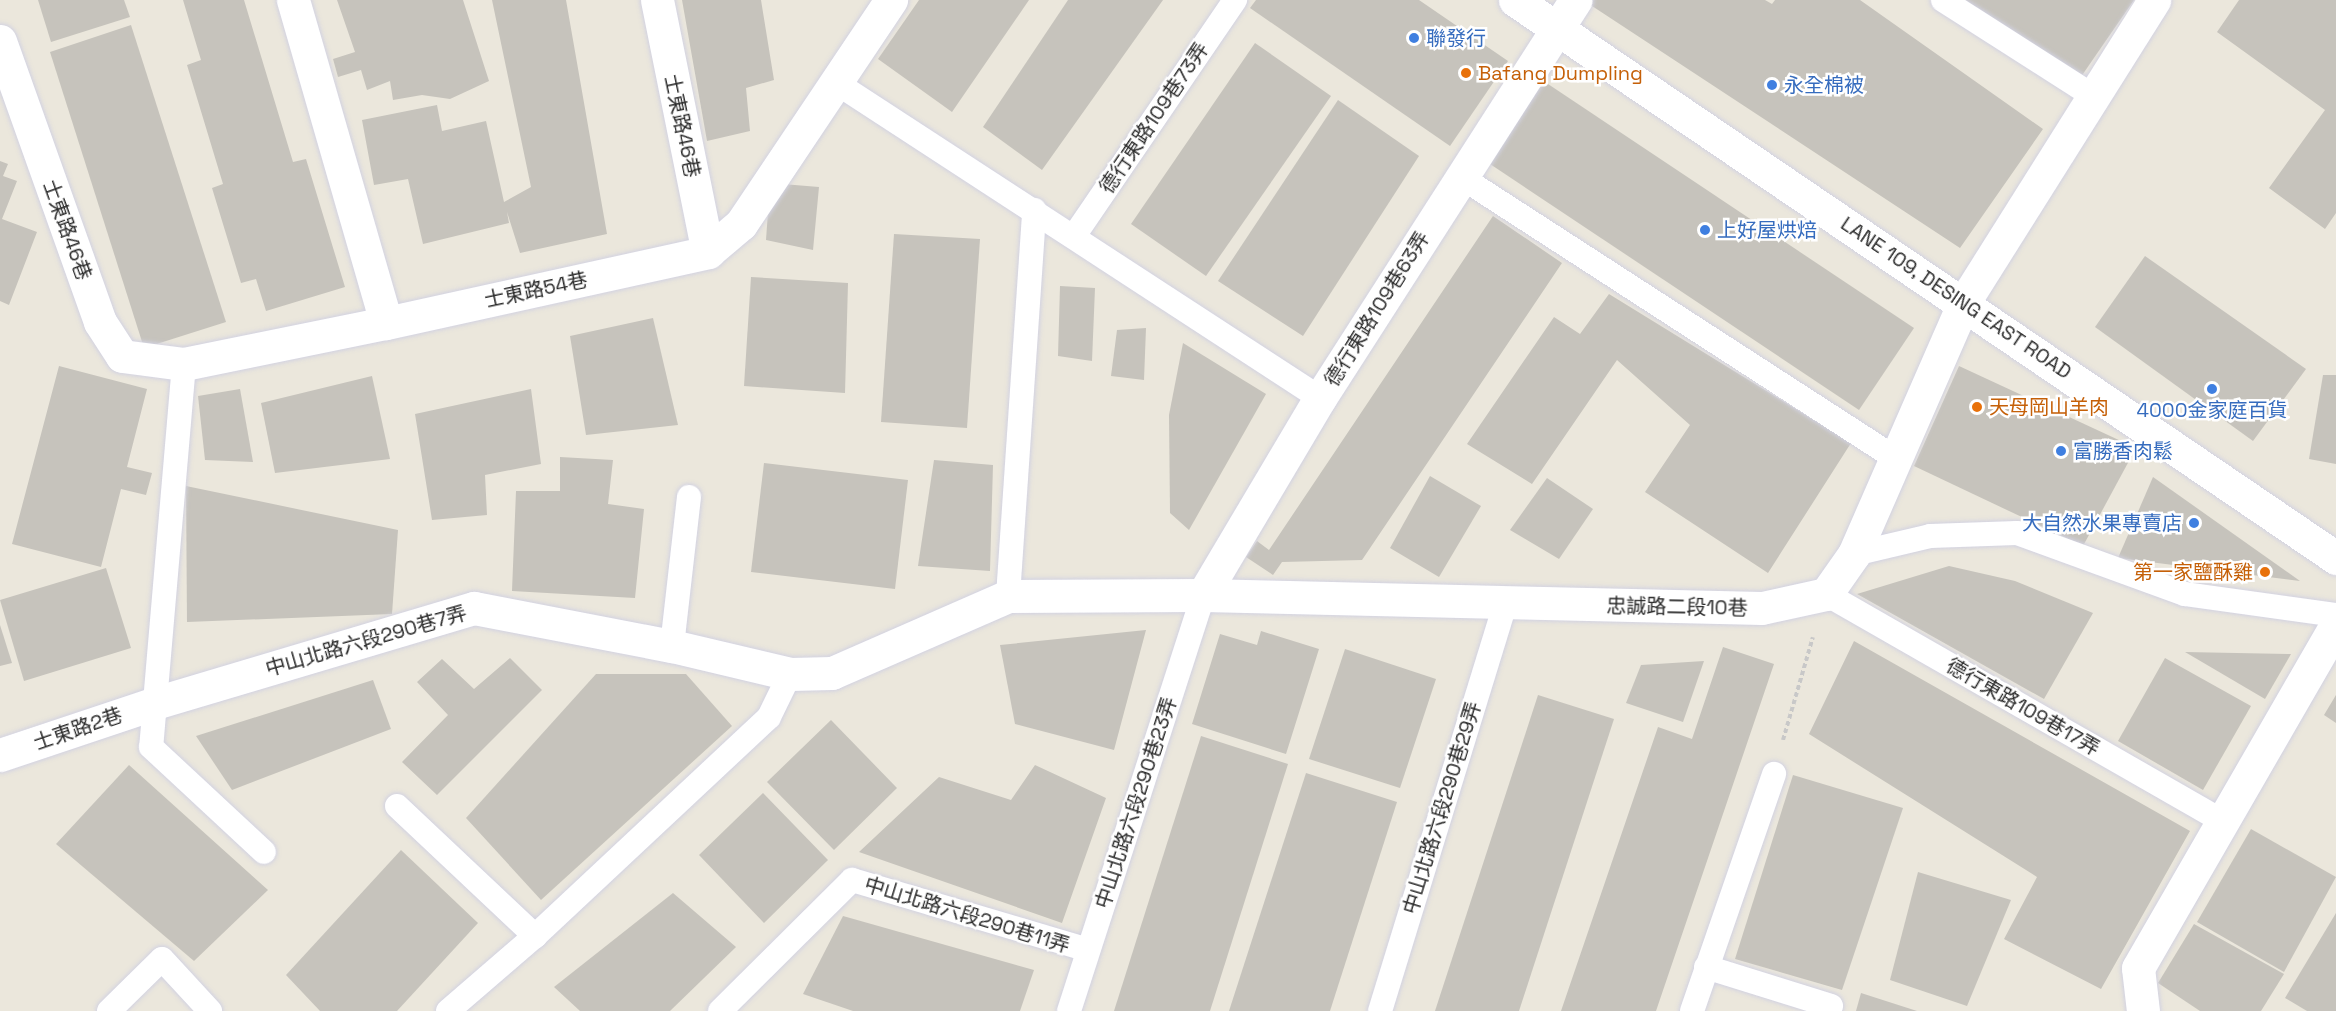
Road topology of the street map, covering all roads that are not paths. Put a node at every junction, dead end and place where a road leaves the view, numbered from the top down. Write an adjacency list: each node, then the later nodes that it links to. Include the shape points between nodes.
1 (293, 0): 18 (street)
2 (657, 0): 16 (street, 士東路46巷)
3 (891, 0): 11 (street, 士東路54巷)
4 (1235, 0): 15 (lane, 德行東路109巷73弄)
5 (1515, 0): 9 (street, LANE 109, DESING EAST ROAD)
6 (1576, 0): 9 (street, 德行東路109巷63弄)
7 (1943, 0): 12 (lane)
8 (2154, 0): 12 (street)
9 (1557, 28): 13 (street, 德行東路109巷63弄); 17 (street, LANE 109, DESING EAST ROAD)
10 (0, 40): 19 (street, 士東路46巷, via 105,330 122,356)
11 (835, 82): 14 (lane); 16 (street, 士東路54巷, via 741,224)
12 (2094, 96): 17 (street)
13 (1461, 177): 20 (street, 德行東路109巷63弄); 21 (lane)
14 (1034, 210): 15 (lane); 27 (lane)
15 (1074, 236): 20 (lane)
16 (708, 252): 18 (street, 士東路54巷)
17 (1964, 302): 21 (street); 24 (street, LANE 109, DESING EAST ROAD)
18 (386, 323): 19 (street, 士東路46巷)
19 (184, 364): 33 (lane)
20 (1320, 398): 26 (street, 德行東路109巷63弄)
21 (1895, 458): 23 (street)
22 (689, 497): 31 (lane)
23 (1854, 554): 25 (street); 29 (lane, via 1930,536 2017,533 2185,594)
24 (2336, 558)
25 (1826, 594): 28 (street, 忠誠路二段10巷, via 1762,608); 37 (lane, 德行東路109巷17弄)
26 (1203, 595): 27 (street, 中山北路六段290巷7弄); 28 (street, 忠誠路二段10巷); 40 (lane, 中山北路六段290巷23弄)
27 (1008, 596): 32 (street, 中山北路六段290巷7弄, via 832,673)
28 (1505, 605): 48 (lane, 中山北路六段290巷29弄)
29 (2336, 615)
30 (2336, 624): 37 (street)
31 (672, 646): 32 (street, 中山北路六段290巷7弄); 33 (street, 中山北路六段290巷7弄, via 474,608)
32 (790, 674): 39 (lane, via 769,717)
33 (155, 703): 34 (street, 士東路2巷); 38 (lane, via 151,747)
34 (0, 755)
35 (1774, 774): 41 (lane)
36 (397, 806): 39 (lane)
37 (2220, 820): 50 (street, via 2138,968)
38 (264, 852)
39 (535, 936): 45 (lane)
40 (1088, 950): 46 (lane, 中山北路六段290巷11弄, via 852,880); 47 (lane, 中山北路六段290巷23弄)
41 (1706, 967): 42 (lane); 49 (lane)
42 (1831, 1006)
43 (109, 1011): 44 (lane, via 162,959)
44 (210, 1011)
45 (448, 1011)
46 (720, 1011)
47 (1069, 1011)
48 (1380, 1011)
49 (1692, 1011)
50 (2143, 1011)

